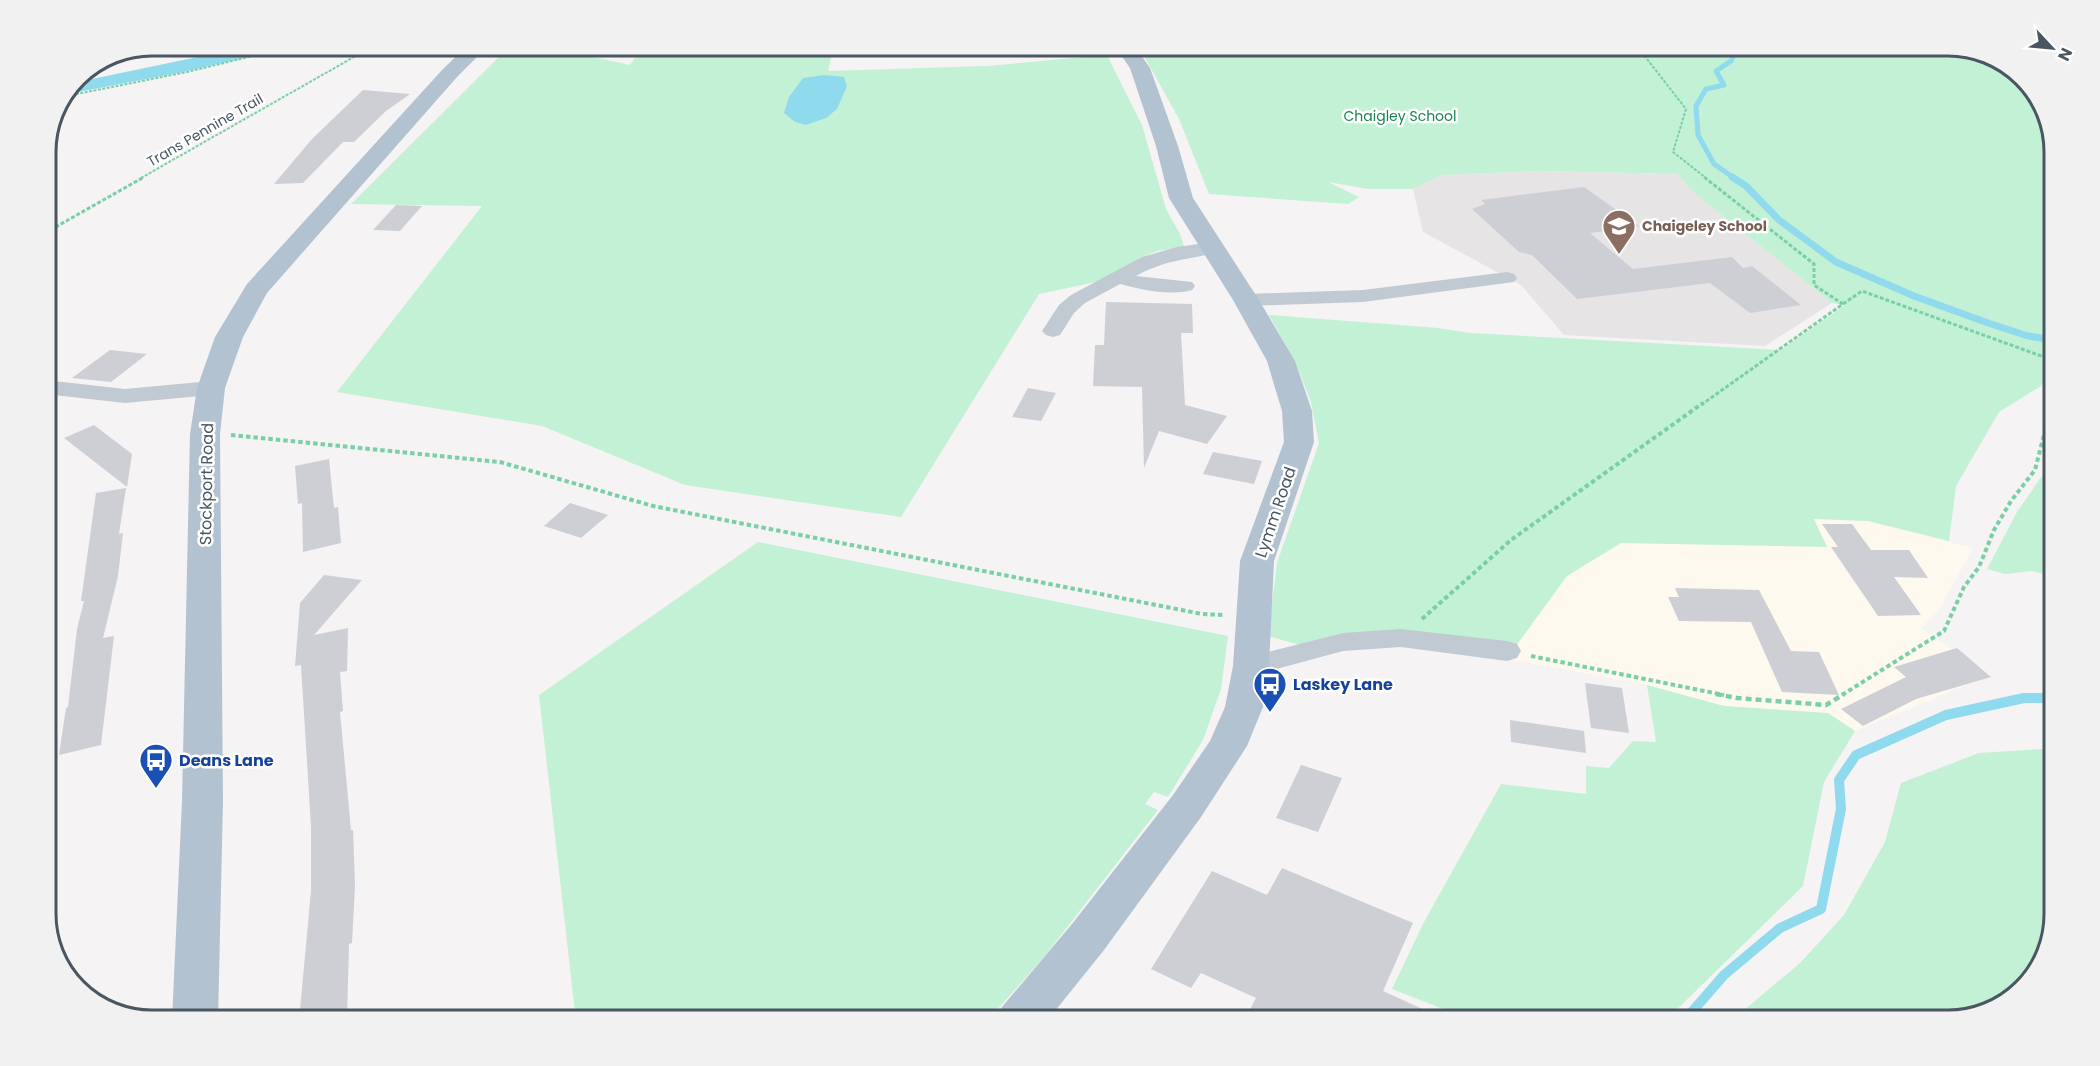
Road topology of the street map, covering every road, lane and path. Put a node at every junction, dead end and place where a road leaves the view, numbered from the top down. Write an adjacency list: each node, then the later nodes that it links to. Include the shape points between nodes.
1 (258, 55): 6 (path)
2 (357, 55): 7 (path, Trans Pennine Trail)
3 (469, 55): 17 (main road, Stockport Road, via 256,290 229,337)
4 (1131, 55): 8 (main road, Lymm Road, via 1140,68 1181,198)
5 (1644, 55): 13 (path, via 1686,109 1673,152 1814,264 1814,285)
6 (74, 95)
7 (56, 227)
8 (1213, 248): 9 (street, via 1160,257); 12 (main road, Lymm Road)
9 (1119, 278): 11 (street, via 1143,285); 14 (street, via 1078,299 1066,309)
10 (1507, 278): 12 (street, via 1363,296)
11 (1185, 286)
12 (1246, 300): 20 (main road, Lymm Road, via 1281,361 1297,411 1299,442 1257,561)
13 (1842, 304): 15 (path, via 1862,291); 21 (path, via 1511,540)
14 (1053, 331)
15 (2044, 357)
16 (56, 388): 17 (street, via 125,396)
17 (211, 388): 18 (main road, Stockport Road)
18 (205, 434): 20 (path, via 252,435 500,462 653,506 1202,614); 24 (main road, Stockport Road, via 205,769)
19 (2044, 437): 22 (path, via 2035,470 1994,530 1944,631 1826,705 1737,698)
20 (1254, 616): 23 (main road, Lymm Road)
21 (1401, 638): 22 (street); 23 (street, via 1342,642)
22 (1507, 651)
23 (1251, 666): 25 (main road, Lymm Road, via 1244,707 1227,746 1180,816)
24 (196, 1010)
25 (1028, 1010)

